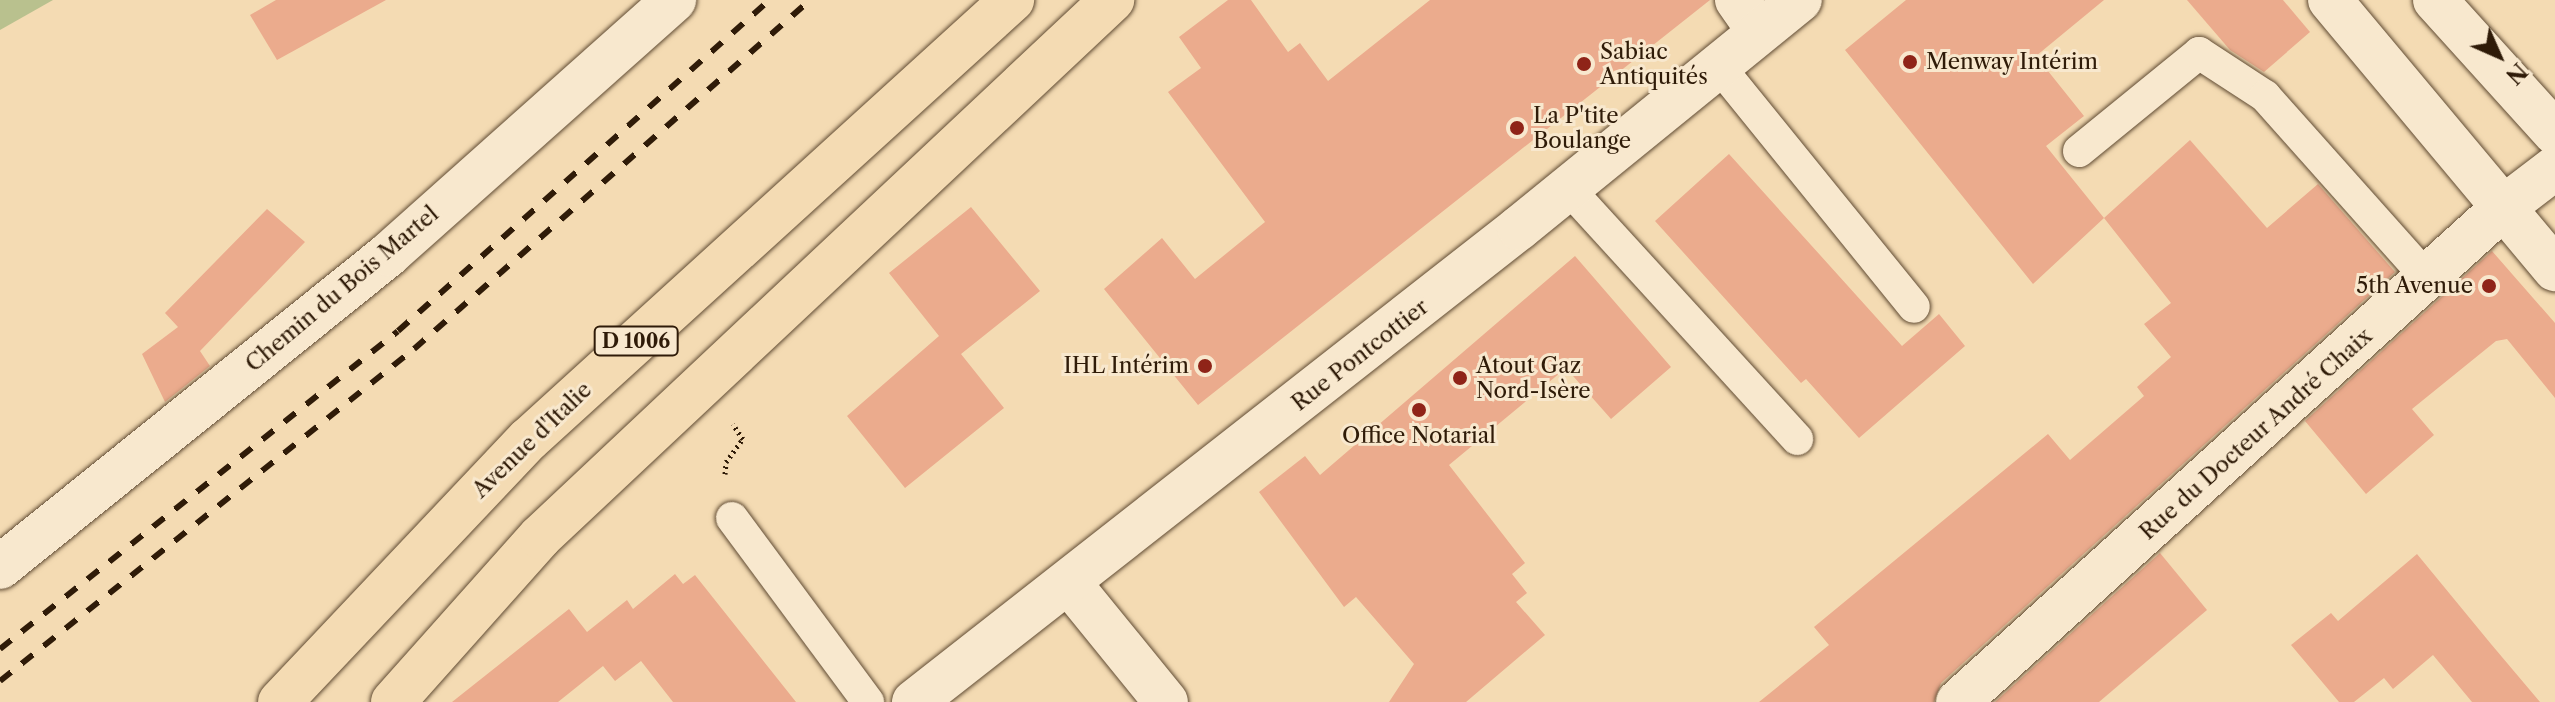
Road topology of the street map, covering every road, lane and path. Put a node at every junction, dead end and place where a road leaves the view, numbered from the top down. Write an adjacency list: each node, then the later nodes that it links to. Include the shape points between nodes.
1 (674, 0): 20 (street, Chemin du Bois Martel, via 389,254)
2 (1012, 0): 22 (main road, Avenue d'Italie / D 1006, via 529,439)
3 (1112, 0): 23 (main road, via 540,537)
4 (1800, 0): 7 (street, Rue Pontcottier)
5 (2330, 0): 13 (street)
6 (2435, 0): 9 (street)
7 (1748, 16): 8 (street, Rue Pontcottier)
8 (1718, 65): 12 (street, Rue Pontcottier); 16 (lane)
9 (2555, 133)
10 (2079, 151): 15 (lane, via 2199,53 2265,96)
11 (2555, 168): 13 (street, Rue du Docteur André Chaix)
12 (1568, 188): 18 (lane); 21 (street, Rue Pontcottier)
13 (2504, 207): 14 (street); 15 (street, Rue du Docteur André Chaix)
14 (2555, 269)
15 (2428, 279): 27 (street, Rue du Docteur André Chaix)
16 (1914, 307)
17 (730, 420): 19 (path, via 743,439 726,462 724,488)
18 (1797, 439)
19 (732, 518): 24 (lane)
20 (0, 567)
21 (1070, 584): 25 (street, Rue Pontcottier); 26 (street)
22 (280, 702)
23 (393, 702)
24 (868, 702)
25 (914, 702)
26 (1166, 702)
27 (1958, 702)

